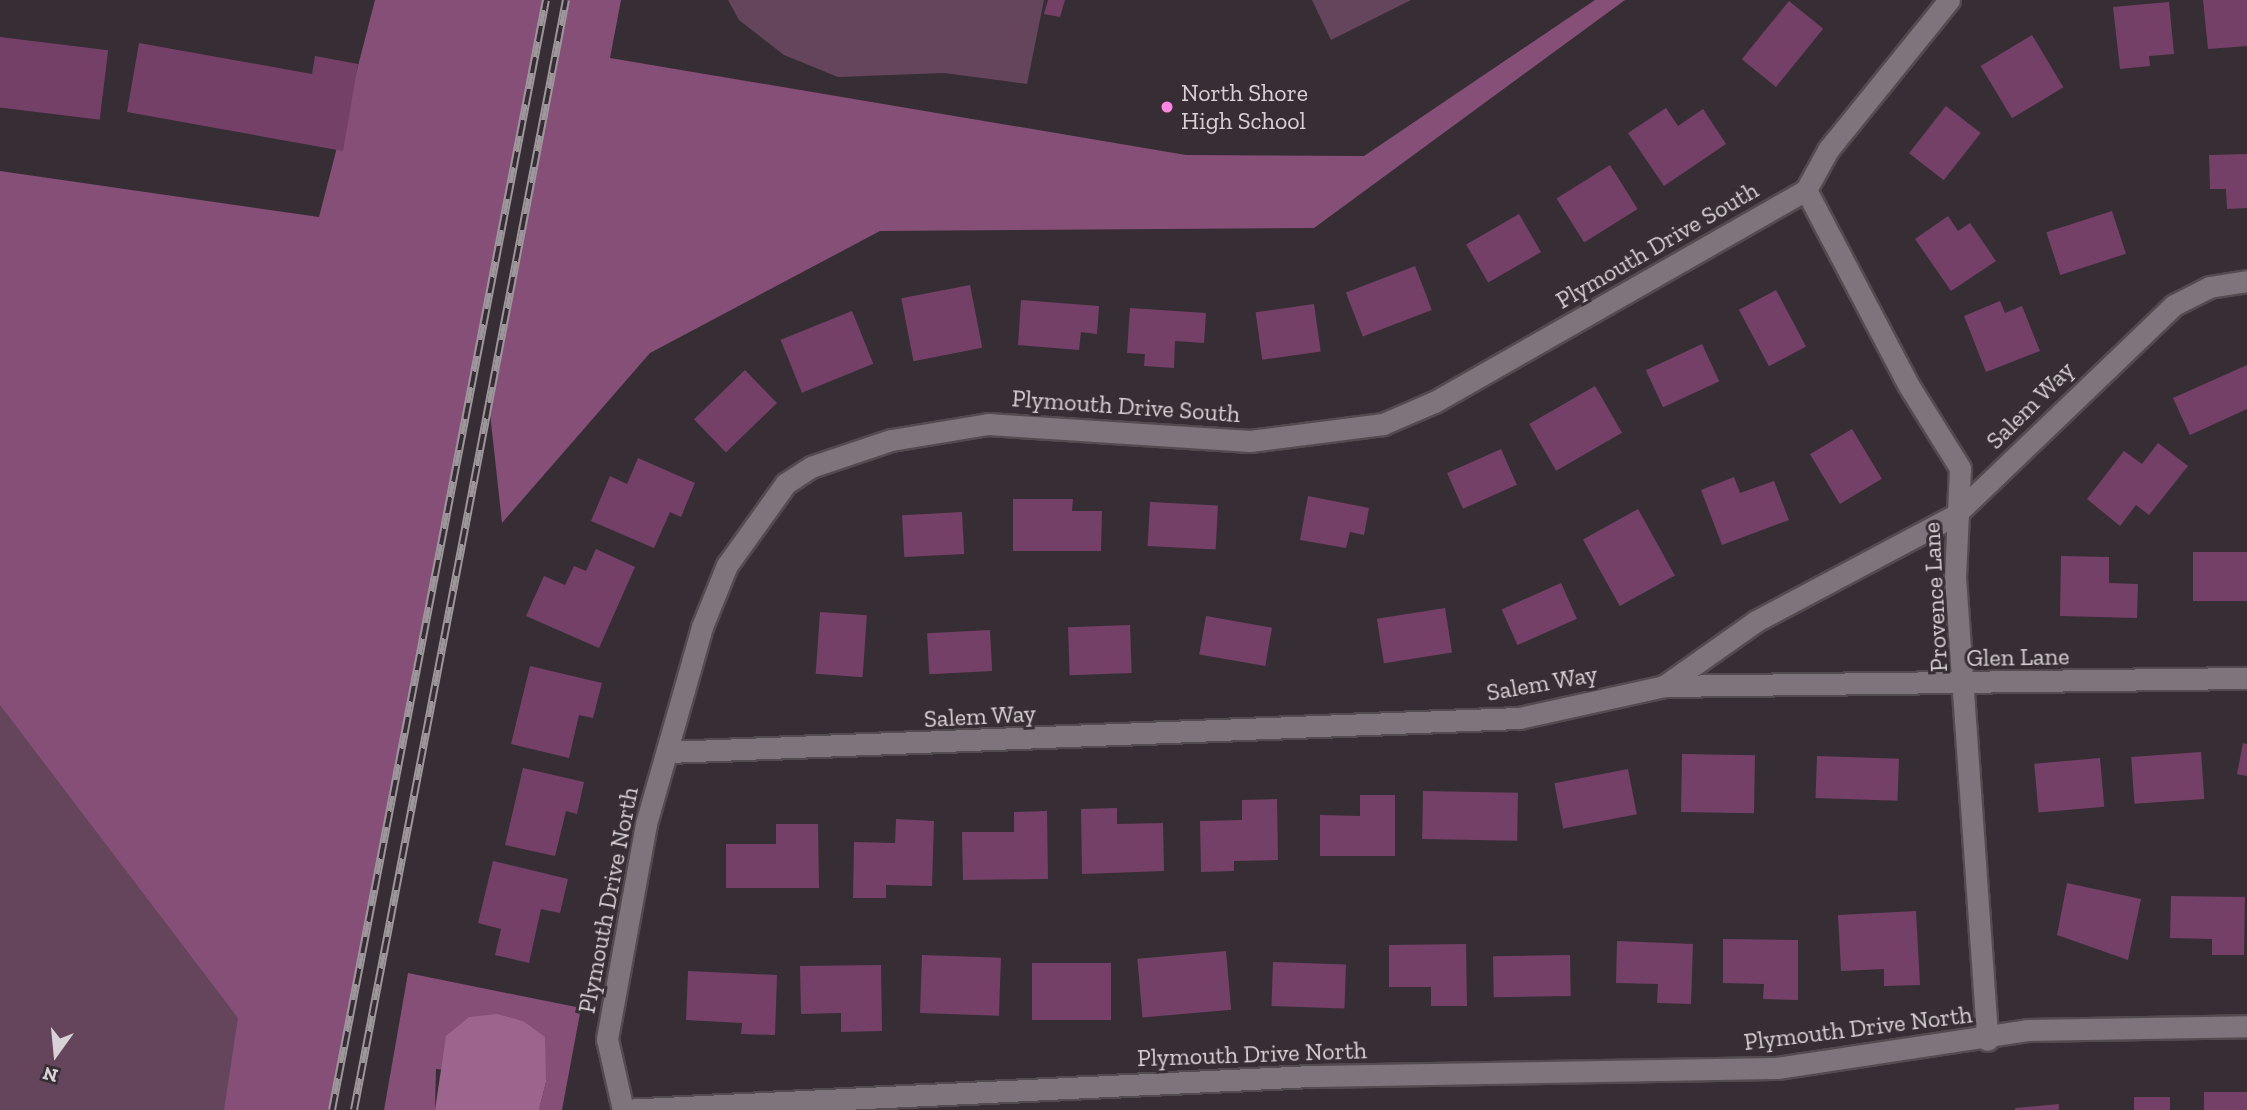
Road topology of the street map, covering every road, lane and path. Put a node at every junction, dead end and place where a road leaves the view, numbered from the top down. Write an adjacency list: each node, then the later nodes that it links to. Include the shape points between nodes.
1 (1949, 0): 2 (street, via 1828,150)
2 (1805, 190): 4 (street, Provence Lane, via 1909,386 1960,468); 8 (street, Plymouth Drive South, via 1434,402 1383,424 1250,441 988,424 891,440 811,467 786,482 727,565 702,627)
3 (2247, 281): 4 (street, Salem Way, via 2209,287 2174,305)
4 (1955, 515): 6 (street, Provence Lane); 7 (street, Salem Way, via 1756,621)
5 (2247, 678): 6 (street, Glen Lane)
6 (1966, 684): 7 (street, Glen Lane); 10 (street, Provence Lane)
7 (1664, 686): 8 (street, Salem Way, via 1519,718)
8 (668, 752): 10 (street, Plymouth Drive North, via 646,824 607,1038 623,1110 1312,1076 1777,1068)
9 (2247, 1026): 10 (street, Plymouth Drive North, via 2027,1030)
10 (1987, 1040)

